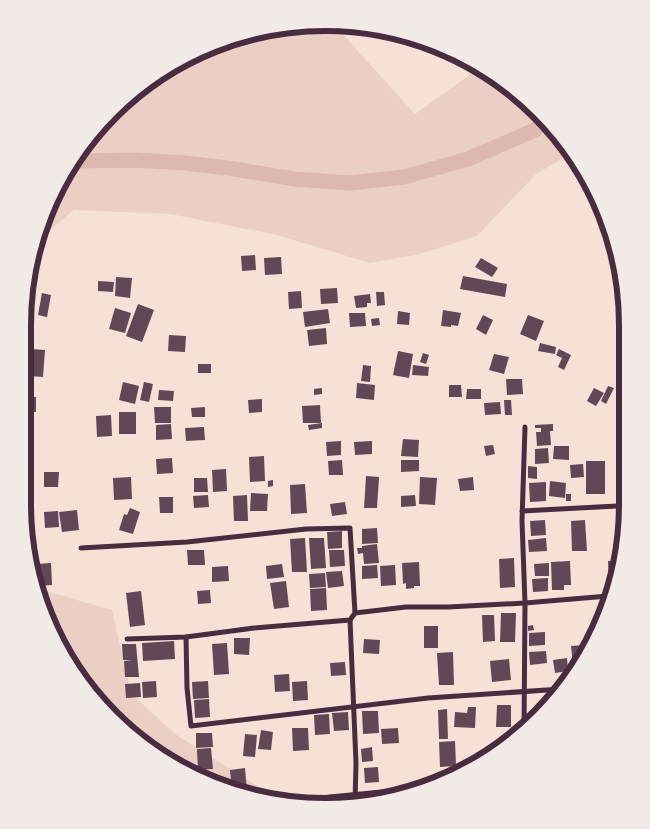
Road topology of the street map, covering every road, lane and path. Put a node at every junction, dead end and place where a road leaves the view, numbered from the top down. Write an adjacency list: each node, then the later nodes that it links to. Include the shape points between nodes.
1 (525, 428): 3 (street)
2 (618, 506): 3 (street)
3 (522, 511): 6 (street)
4 (81, 548): 7 (street, via 350,528)
5 (604, 596): 6 (street)
6 (525, 603): 7 (street, via 406,607); 12 (street)
7 (356, 613): 8 (street)
8 (350, 620): 9 (street); 13 (street)
9 (186, 637): 10 (street); 13 (street, via 192,726)
10 (127, 639)
11 (553, 690): 12 (street)
12 (525, 692): 13 (street); 14 (street)
13 (354, 707): 16 (street)
14 (524, 720)
15 (385, 791): 16 (street)
16 (356, 794): 17 (street)
17 (325, 798)

